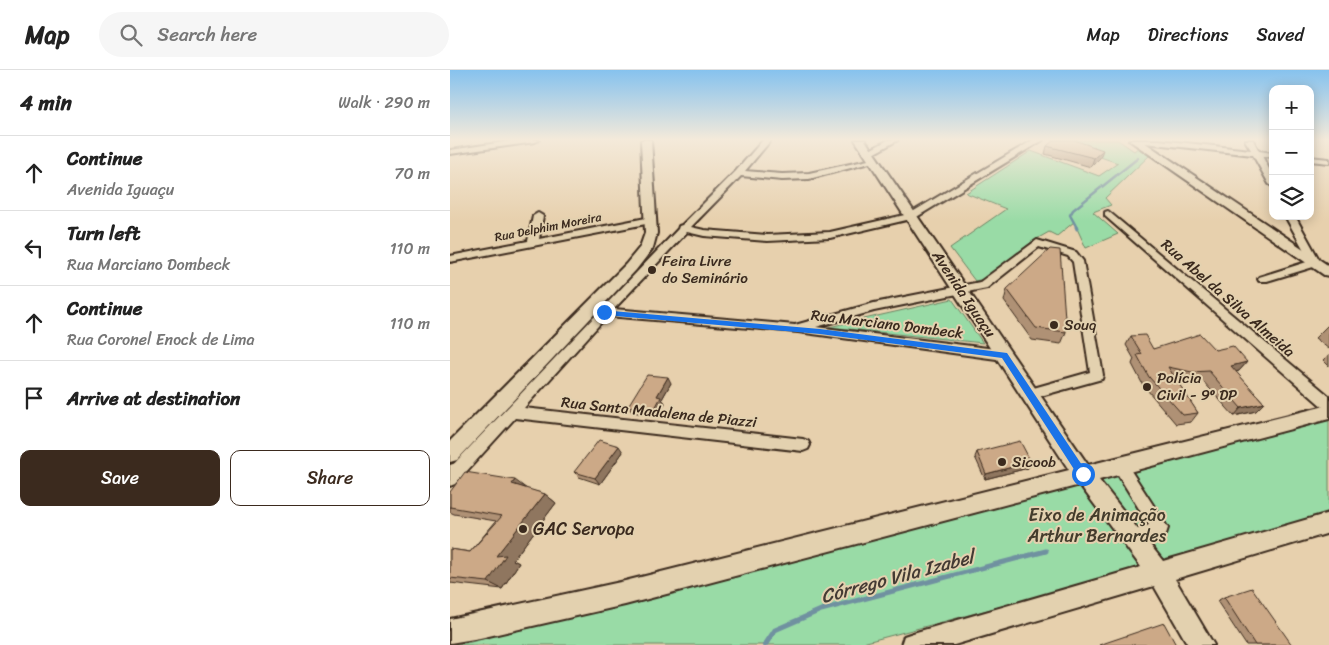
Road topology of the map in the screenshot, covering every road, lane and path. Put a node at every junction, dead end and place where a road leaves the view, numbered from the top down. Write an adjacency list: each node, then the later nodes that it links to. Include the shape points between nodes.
1 (648, 167): 11 (main road)
2 (744, 167): 7 (street)
3 (830, 167): 7 (street, via 809,176)
4 (878, 167): 10 (main road, Avenida Iguaçu)
5 (994, 167): 10 (street)
6 (1174, 167): 16 (main road)
7 (739, 173): 13 (street)
8 (1108, 214): 26 (street, Rua Abel da Silva Almeida)
9 (538, 216): 14 (street)
10 (912, 216): 13 (street, via 830,235 767,238); 20 (main road, Avenida Iguaçu)
11 (651, 220): 14 (street, Rua Delphim Moreira); 17 (main road, via 646,248)
12 (1292, 220): 16 (street)
13 (682, 228): 21 (street)
14 (533, 243): 15 (street, Rua Delphim Moreira)
15 (450, 259)
16 (1316, 263): 18 (main road); 19 (street)
17 (631, 267): 21 (main road); 31 (main road)
18 (1329, 272)
19 (1263, 279)
20 (961, 290): 23 (street, via 874,307); 24 (main road, Avenida Iguaçu); 25 (street, via 983,285 1037,243 1072,254 1078,261 1097,375)
21 (620, 295): 22 (street)
22 (604, 312): 23 (street, Rua Marciano Dombeck); 27 (street)
23 (795, 329): 24 (street, Rua Marciano Dombeck)
24 (1004, 355): 25 (main road, Avenida Iguaçu)
25 (1030, 394): 32 (main road, Avenida Iguaçu)
26 (1329, 404)
27 (511, 412): 29 (street, Rua Santa Madalena de Piazzi); 31 (street)
28 (1329, 412): 30 (main road)
29 (804, 445)
30 (1119, 465): 32 (main road); 34 (street, via 1160,528)
31 (452, 470)
32 (1083, 474): 34 (main road, Avenida Iguaçu); 36 (main road, via 625,593)
33 (1329, 523): 35 (main road)
34 (1133, 539): 35 (main road, Avenida Iguaçu)
35 (1159, 573): 37 (main road); 38 (main road, Avenida Iguaçu)
36 (450, 631)
37 (913, 645)
38 (1202, 645)

